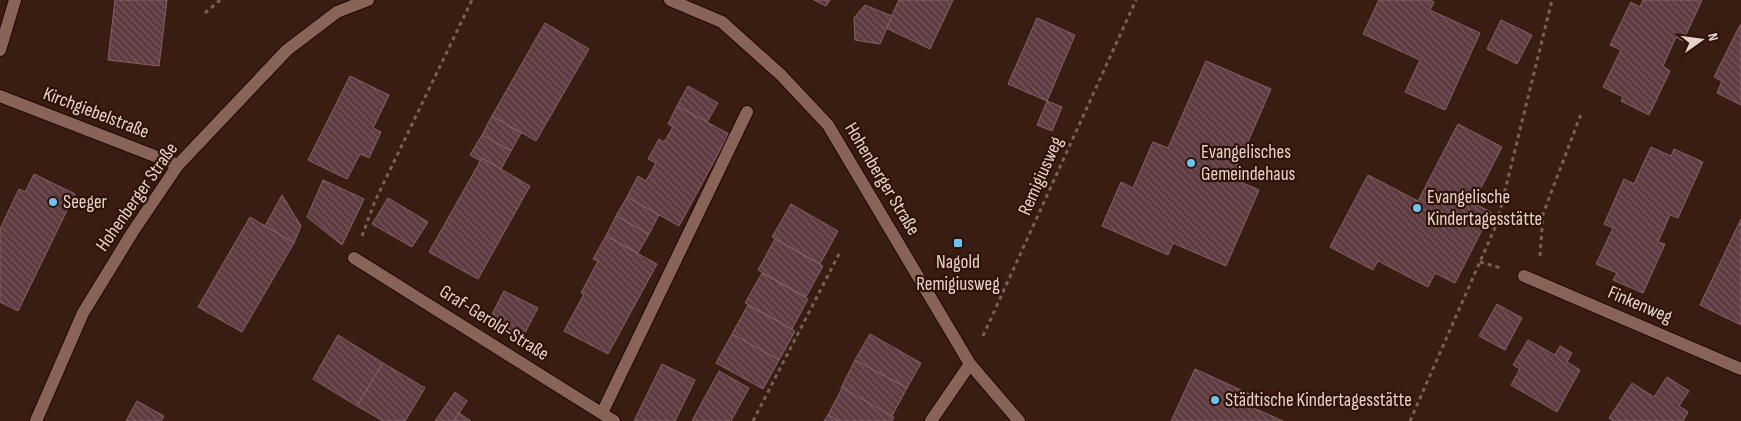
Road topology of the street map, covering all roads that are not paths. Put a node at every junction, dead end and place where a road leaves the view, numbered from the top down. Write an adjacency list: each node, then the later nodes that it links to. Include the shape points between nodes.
1 (15, 0): 4 (street)
2 (368, 0): 7 (street, Hohenberger Straße, via 337,12 287,50)
3 (670, 0): 10 (street, Hohenberger Straße, via 722,22 782,75 828,125)
4 (0, 50)
5 (0, 96): 7 (street, Kirchgiebelstraße)
6 (747, 112): 12 (street)
7 (178, 165): 13 (street, Hohenberger Straße, via 83,313)
8 (354, 258): 12 (street, Graf-Gerold-Straße)
9 (1524, 276): 11 (street, Finkenweg)
10 (970, 364): 15 (street); 16 (street, Hohenberger Straße)
11 (1741, 370)
12 (602, 413): 14 (street, Graf-Gerold-Straße)
13 (36, 421)
14 (614, 421)
15 (931, 421)
16 (1020, 421)

